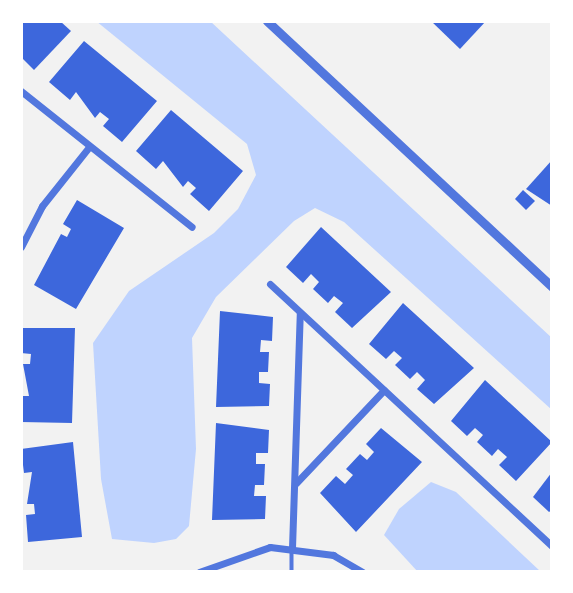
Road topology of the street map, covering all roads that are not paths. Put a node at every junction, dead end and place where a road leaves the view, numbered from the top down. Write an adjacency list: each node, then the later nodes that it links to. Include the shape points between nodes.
1 (267, 21): 9 (street)
2 (21, 91): 3 (street)
3 (89, 146): 5 (street); 6 (street)
4 (21, 217): 5 (street)
5 (31, 224): 7 (street)
6 (192, 228)
7 (21, 247)
8 (270, 284): 10 (street)
9 (552, 287)
10 (300, 313): 11 (street); 12 (street)
11 (384, 390): 12 (street); 13 (street)
12 (296, 483): 14 (street)
13 (552, 546)
14 (292, 548): 15 (street, via 270,547); 16 (lane); 17 (street, via 333,555)
15 (199, 572)
16 (292, 572)
17 (363, 572)

